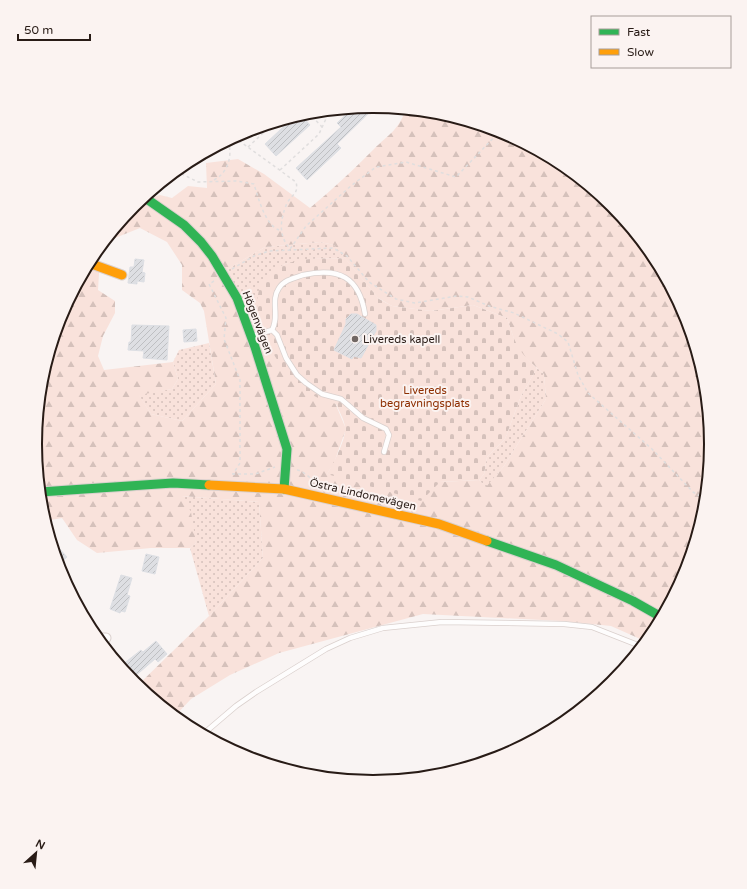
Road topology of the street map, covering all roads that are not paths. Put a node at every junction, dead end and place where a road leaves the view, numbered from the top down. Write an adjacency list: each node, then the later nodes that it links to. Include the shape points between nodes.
1 (149, 201): 6 (street, Högenvägen, via 184,225 205,246 237,298)
2 (95, 264): 3 (street)
3 (122, 275)
4 (365, 314): 5 (lane, via 362,298 348,279 334,273 318,272 294,278 280,286 274,298 276,318)
5 (272, 330): 6 (lane); 7 (lane, via 277,335 286,358 297,375 306,383 322,394 341,399 363,418 389,431)
6 (251, 337): 8 (street, Högenvägen, via 287,449)
7 (384, 452)
8 (284, 490): 9 (street, Östra Lindomevägen, via 173,483); 10 (street, Östra Lindomevägen, via 439,524 556,565)
9 (46, 492)
10 (658, 615)
11 (637, 645): 12 (lane, via 592,627 564,624 442,622 383,628 350,638 326,649 256,692)
12 (207, 731)

